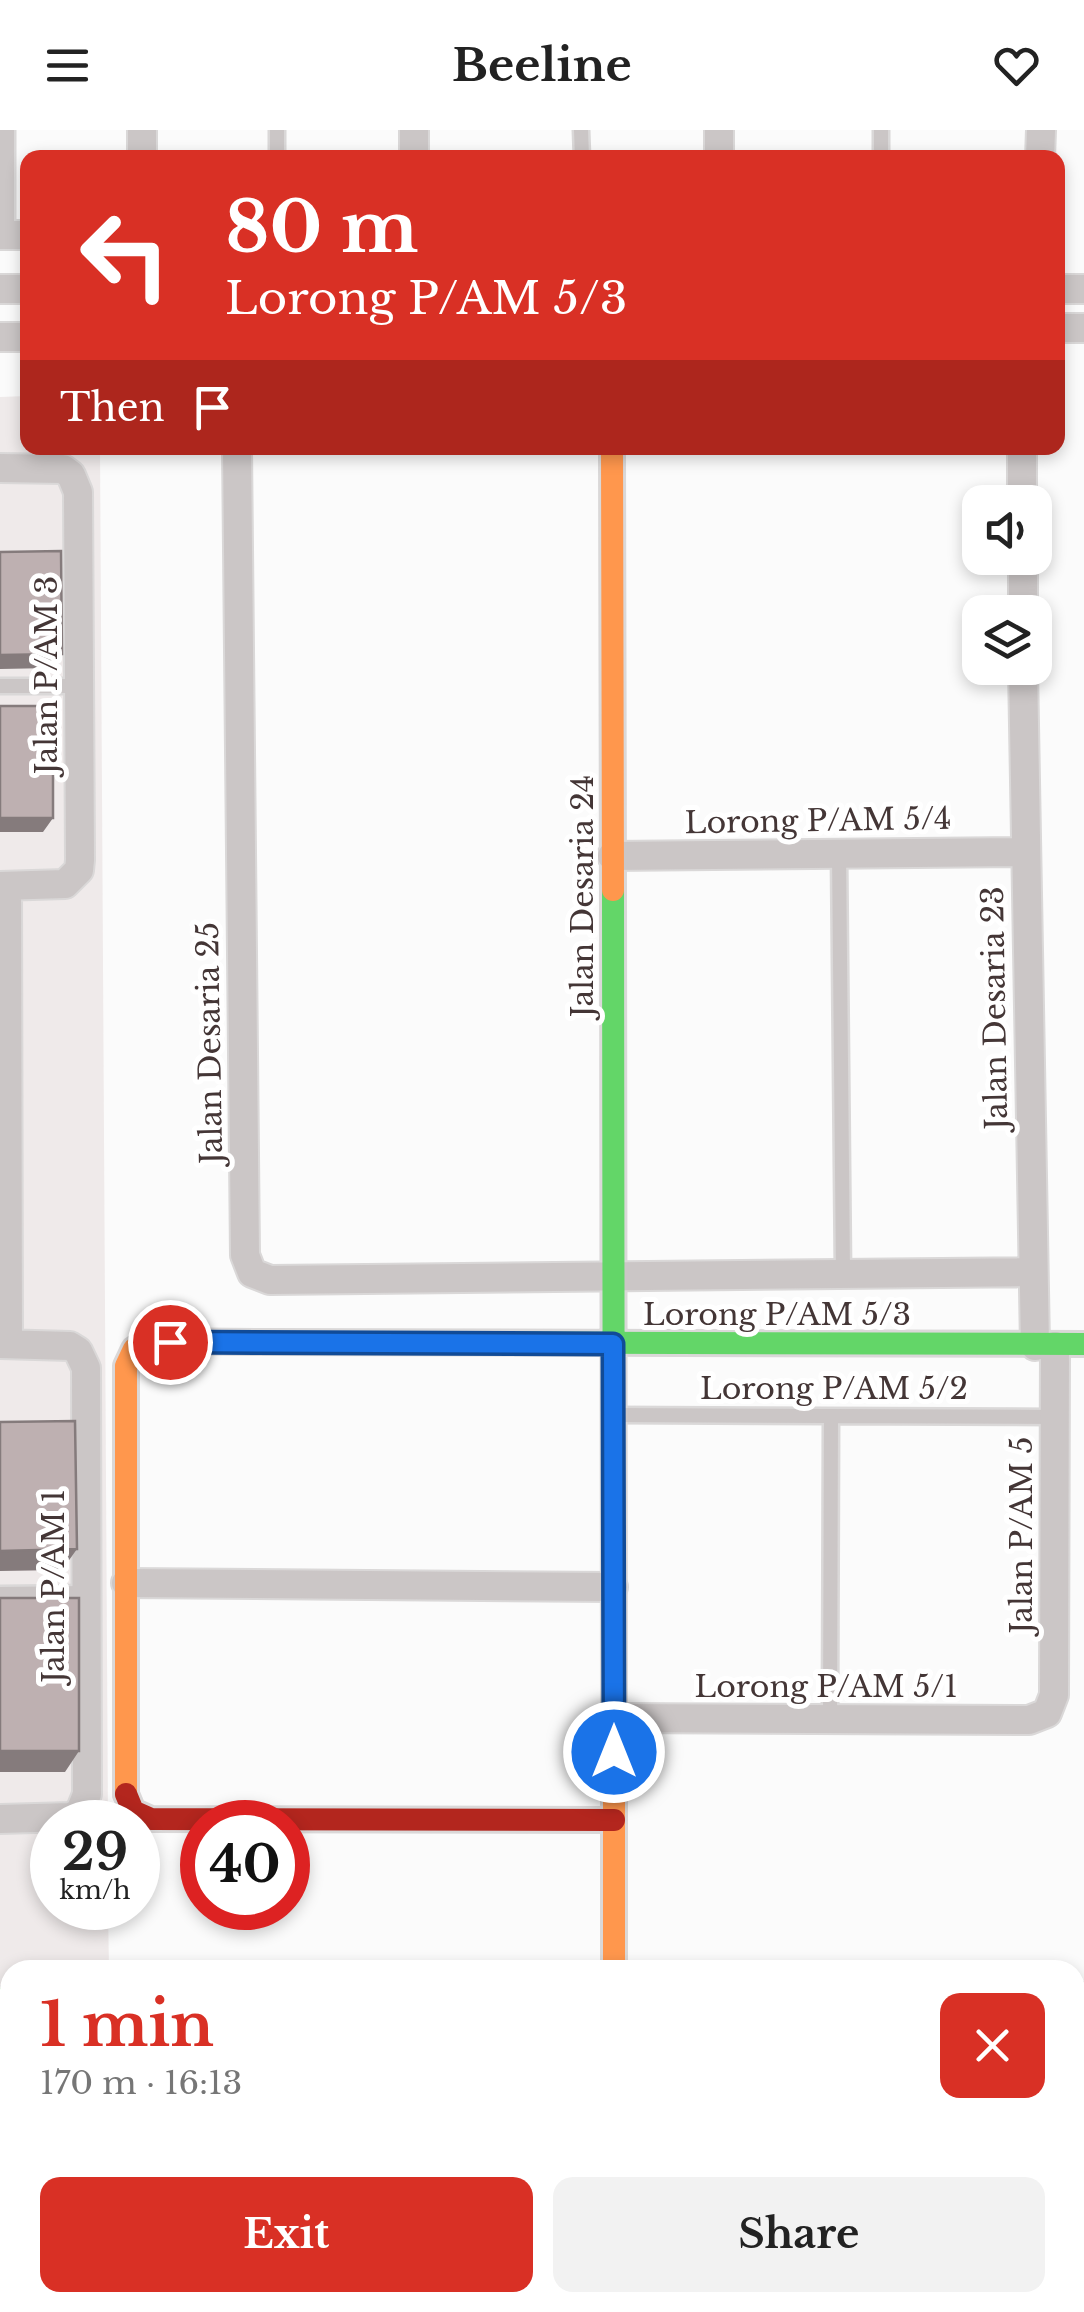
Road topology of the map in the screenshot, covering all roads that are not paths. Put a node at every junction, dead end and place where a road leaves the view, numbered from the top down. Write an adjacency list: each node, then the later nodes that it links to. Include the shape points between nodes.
1 (7, 130): 2 (lane)
2 (12, 235)
3 (237, 455): 17 (street, Jalan Desaria 25, via 247,1265 270,1280)
4 (612, 455): 13 (street, Jalan Desaria 24)
5 (1022, 455): 7 (street)
6 (0, 468): 10 (street, Jalan P/AM 3, via 63,469 76,482)
7 (1022, 485)
8 (1023, 685): 11 (street, Jalan Desaria 23)
9 (0, 686): 10 (lane)
10 (80, 686): 14 (street, Jalan P/AM 3, via 78,870 56,886)
11 (1024, 852): 12 (street, Lorong P/AM 5/4); 15 (street, Jalan Desaria 23)
12 (839, 854): 13 (street, Lorong P/AM 5/4); 16 (lane)
13 (612, 856): 17 (street, Jalan Desaria 24)
14 (3, 886): 18 (street)
15 (1033, 1272): 16 (street); 21 (street, Jalan Desaria 23)
16 (843, 1274): 17 (street)
17 (613, 1276): 19 (street, Jalan Desaria 24)
18 (4, 1344): 28 (street, Jalan P/AM 1, via 61,1344 84,1359)
19 (613, 1344): 21 (street, Lorong P/AM 5/3); 22 (street, Jalan Desaria 24); 25 (street, Lorong P/AM 5/3, via 141,1343 126,1366)
20 (1084, 1344): 21 (street, Lorong P/AM 5/3)
21 (1045, 1346): 24 (street, Jalan P/AM 5)
22 (613, 1416): 23 (lane, Lorong P/AM 5/2); 26 (street, Jalan Desaria 24)
23 (831, 1416): 24 (lane, Lorong P/AM 5/2); 31 (lane)
24 (1055, 1417): 30 (street, Jalan P/AM 5, via 1054,1695)
25 (126, 1583): 26 (street); 33 (street, via 126,1794 141,1817)
26 (613, 1587): 29 (street, Jalan Desaria 24)
27 (0, 1594): 28 (lane)
28 (86, 1594): 32 (street, Jalan P/AM 1, via 84,1804 72,1818)
29 (614, 1718): 31 (street, Lorong P/AM 5/1); 33 (street, Jalan Desaria 24)
30 (1038, 1718): 31 (street, Lorong P/AM 5/1)
31 (830, 1719)
32 (0, 1819)
33 (614, 1820): 34 (street, Jalan Desaria 24)
34 (614, 1960)

